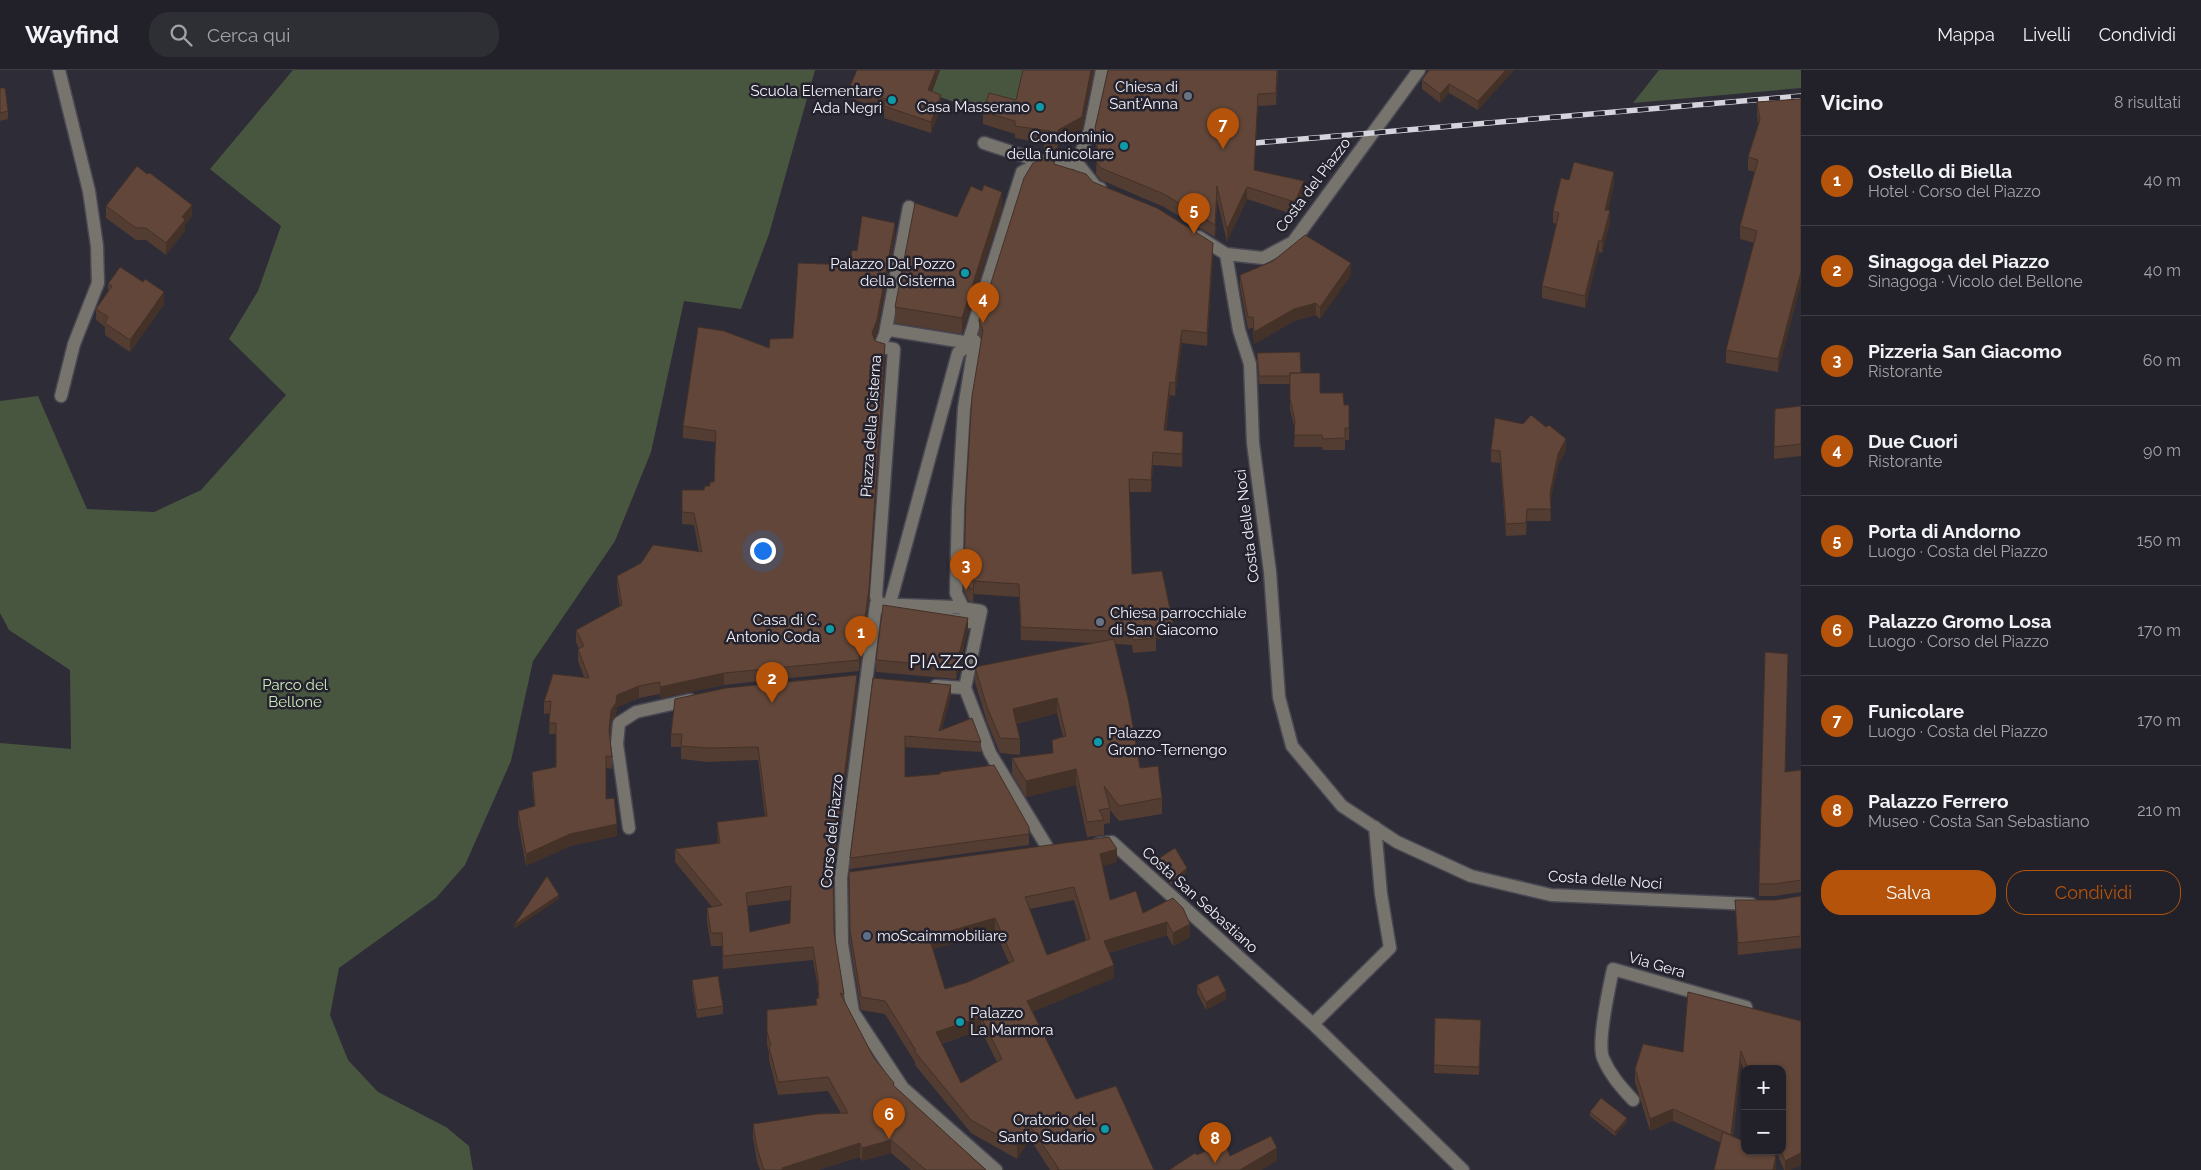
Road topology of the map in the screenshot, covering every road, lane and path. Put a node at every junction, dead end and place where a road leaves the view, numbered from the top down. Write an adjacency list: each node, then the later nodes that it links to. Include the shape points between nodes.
1 (59, 70): 13 (street, via 90,191 98,283 74,344)
2 (1102, 70): 6 (street, via 1090,130)
3 (1419, 70): 10 (street, Costa del Piazzo, via 1293,242 1263,258)
4 (984, 143): 5 (street)
5 (1042, 162): 6 (street); 12 (street, via 1022,172)
6 (1077, 163): 7 (street, via 1096,186)
7 (1112, 194)
8 (909, 207): 11 (street)
9 (1186, 229): 10 (street, Costa del Piazzo)
10 (1226, 254): 21 (street, Costa delle Noci, via 1239,330 1250,364 1253,443 1270,572 1279,697 1292,746 1342,806)
11 (885, 334): 12 (street, Piazza della Cisterna, via 890,330); 14 (street, Piazza della Cisterna, via 880,347 894,349 876,596)
12 (968, 342): 14 (street, via 958,353); 15 (street, via 975,341 964,408 956,592)
13 (61, 396)
14 (884, 603): 15 (street, via 887,610 970,622); 16 (street, Corso del Piazzo, via 876,604)
15 (964, 608): 19 (street, via 980,611)
16 (861, 679): 17 (street); 29 (street, Corso del Piazzo, via 842,944 853,1012 903,1088)
17 (883, 680)
18 (920, 684): 19 (street)
19 (965, 688): 24 (street, via 990,754)
20 (706, 697): 22 (street, via 636,712 619,723 617,744)
21 (1374, 827): 25 (street, Costa delle Noci, via 1397,842 1471,876 1551,895); 27 (street, via 1390,948)
22 (629, 828)
23 (1085, 846): 27 (street, Costa San Sebastiano, via 1112,842)
24 (1048, 850)
25 (1760, 904)
26 (1754, 1010): 28 (street, Via Gera, via 1613,969 1603,1016 1602,1056 1612,1076)
27 (1313, 1024): 30 (street, Costa San Sebastiano)
28 (1633, 1100)
29 (996, 1170)
30 (1463, 1170)

